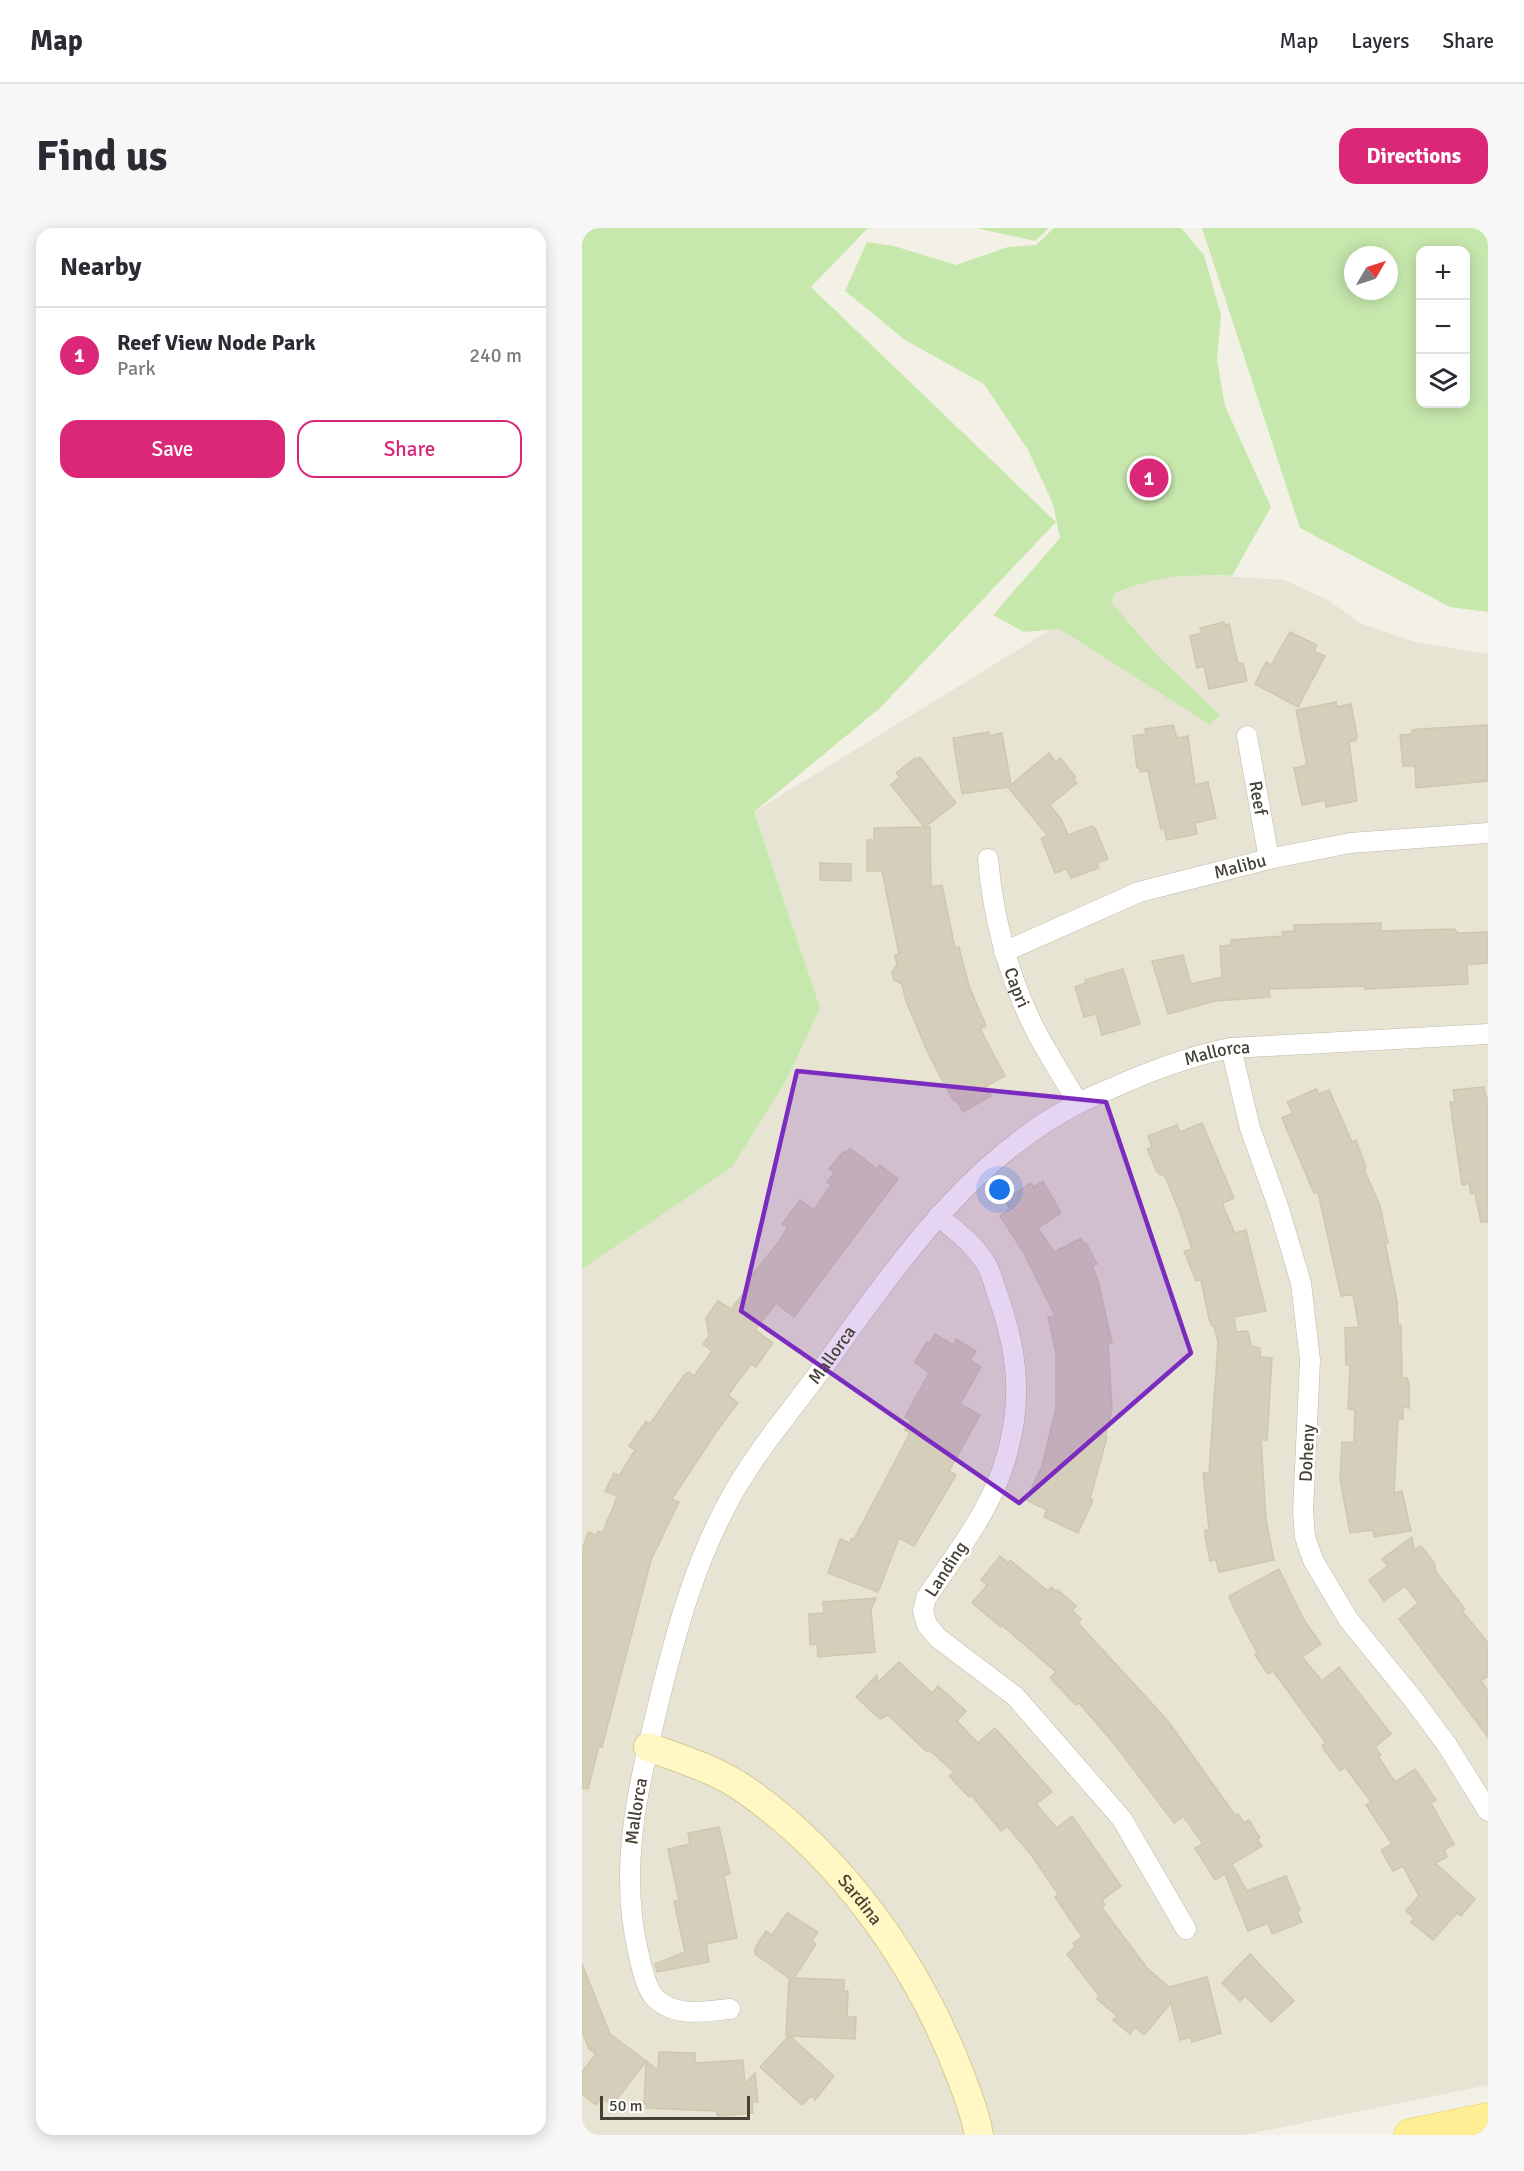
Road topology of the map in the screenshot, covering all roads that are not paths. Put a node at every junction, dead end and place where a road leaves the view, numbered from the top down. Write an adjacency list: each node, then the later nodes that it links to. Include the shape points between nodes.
1 (1247, 736): 4 (street, Reef)
2 (1488, 833): 4 (street, Malibu, via 1350,843)
3 (988, 859): 5 (street, Capri, via 992,903)
4 (1269, 859): 5 (street, Malibu, via 1139,892)
5 (1004, 952): 8 (street, Capri, via 1030,1020)
6 (1488, 1034): 7 (street, Mallorca)
7 (1231, 1048): 8 (street, Mallorca, via 1201,1053); 11 (street, Doheny, via 1250,1128 1300,1283 1310,1360 1305,1537 1313,1560 1348,1619 1440,1736)
8 (1078, 1103): 9 (street, Mallorca, via 1029,1133)
9 (938, 1216): 10 (street, Mallorca, via 736,1487 704,1550 686,1597); 12 (street, Landing, via 986,1264 1011,1334 1018,1379 1001,1473 978,1521 926,1598 923,1611 927,1625 938,1638 1015,1696 1122,1819)
10 (648, 1747): 13 (street, Mallorca, via 632,1821 629,1874 632,1924 642,1967 654,1998 677,2012); 15 (street, Sardina, via 704,1768 746,1790 793,1828 842,1877 892,1942 933,2009 962,2078)
11 (1488, 1811)
12 (1186, 1929)
13 (730, 2009)
14 (1488, 2119): 16 (main road)
15 (979, 2135)
16 (1410, 2135)

